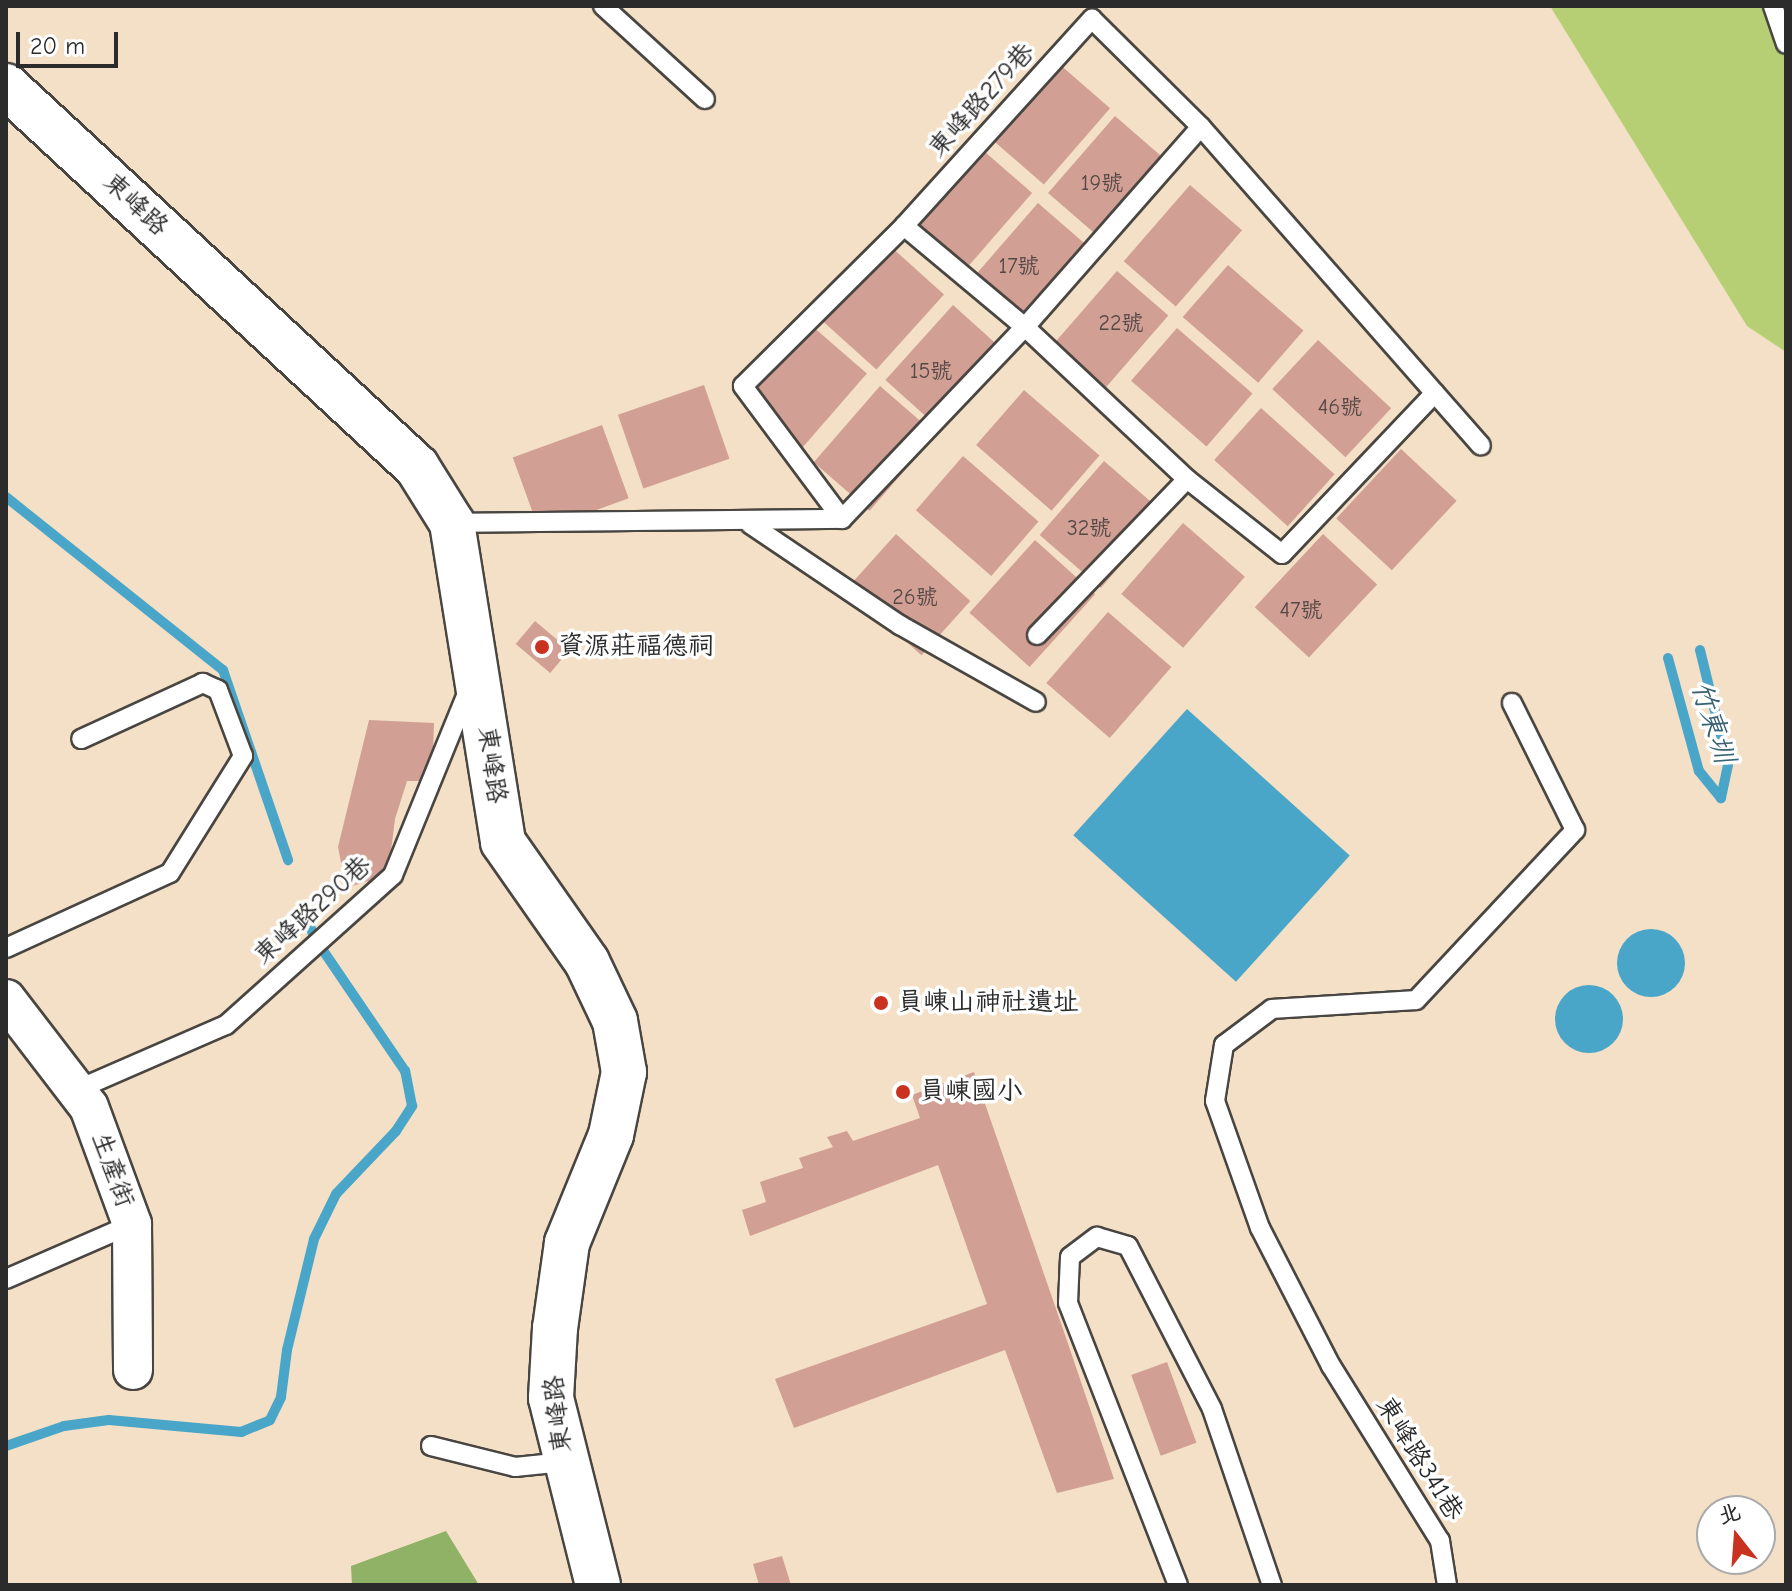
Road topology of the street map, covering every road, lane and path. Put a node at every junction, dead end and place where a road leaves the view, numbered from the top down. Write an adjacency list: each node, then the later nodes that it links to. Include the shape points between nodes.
1 (603, 6): 5 (lane)
2 (1773, 6): 3 (lane)
3 (1786, 44)
4 (6, 86): 13 (main road, 東峰路, via 396,446 417,467)
5 (705, 99)
6 (1201, 127): 7 (lane, 東峰路279巷, via 1092,19); 8 (lane); 9 (lane, 東峰路279巷)
7 (904, 226): 8 (lane); 12 (lane, 東峰路279巷, via 743,386)
8 (1025, 327): 11 (lane); 12 (lane)
9 (1435, 393): 10 (lane, 東峰路279巷); 11 (lane, via 1282,554)
10 (1481, 446)
11 (1187, 479): 15 (lane)
12 (842, 519): 14 (lane)
13 (452, 523): 14 (lane); 16 (main road, 東峰路)
14 (750, 524): 17 (lane, via 900,625)
15 (1037, 635)
16 (478, 668): 22 (lane, 東峰路290巷, via 393,875 226,1025); 27 (main road, 東峰路, via 503,842 587,962 615,1021 624,1072 611,1135 567,1243 557,1289 551,1398)
17 (1036, 702)
18 (1512, 703): 31 (lane, 東峰路341巷, via 1575,830 1416,1000 1272,1009 1224,1045 1215,1101 1260,1228 1331,1366 1440,1541)
19 (81, 739): 20 (lane, via 203,683 218,690 243,756 170,873)
20 (6, 948)
21 (6, 999): 22 (street, 生產街)
22 (74, 1091): 23 (street, 生產街, via 89,1107)
23 (132, 1224): 24 (lane); 25 (street, 生產街)
24 (6, 1279)
25 (133, 1370)
26 (431, 1446): 27 (lane, via 515,1467)
27 (564, 1462): 28 (main road, 東峰路)
28 (598, 1585)
29 (1178, 1585): 30 (lane, via 1068,1303 1070,1257 1097,1237 1128,1246 1212,1409)
30 (1272, 1585)
31 (1447, 1585)

